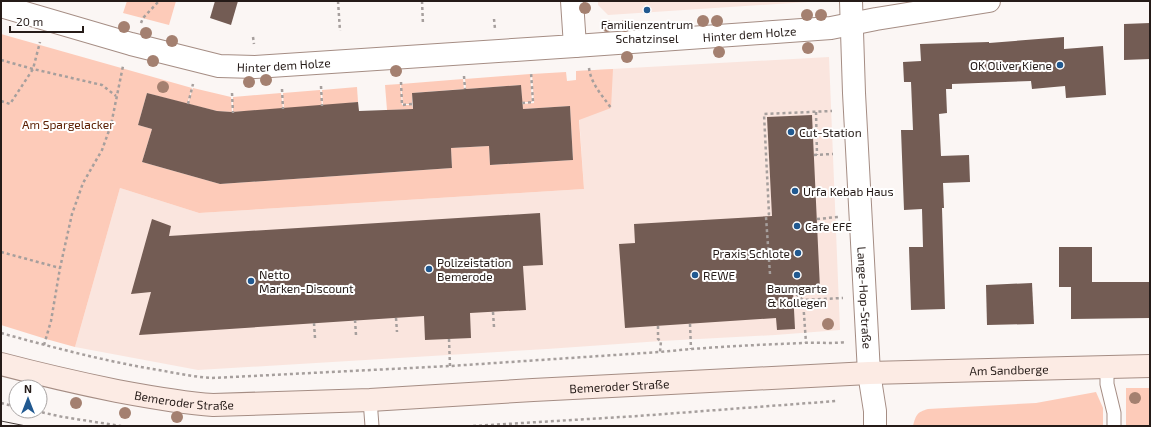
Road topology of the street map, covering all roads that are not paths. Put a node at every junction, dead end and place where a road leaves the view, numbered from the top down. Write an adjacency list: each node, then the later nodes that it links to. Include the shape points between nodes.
1 (572, 1): 6 (street)
2 (851, 1): 5 (street, Lange-Hop-Straße)
3 (989, 1): 5 (street, Hinter dem Holze)
4 (1, 6): 6 (street, Hinter dem Holze, via 131,44 219,66 255,67)
5 (852, 24): 6 (street, Hinter dem Holze, via 831,28); 10 (street, Lange-Hop-Straße)
6 (575, 46)
7 (1, 364): 11 (main road, Bemeroder Straße, via 92,386 194,404)
8 (1150, 366): 9 (main road, Am Sandberge)
9 (1107, 367): 10 (main road, Am Sandberge); 14 (lane, via 1107,384 1114,413)
10 (869, 373): 11 (main road, Bemeroder Straße); 13 (street, Lange-Hop-Straße)
11 (370, 400): 12 (lane)
12 (372, 426)
13 (875, 426)
14 (1114, 426)

